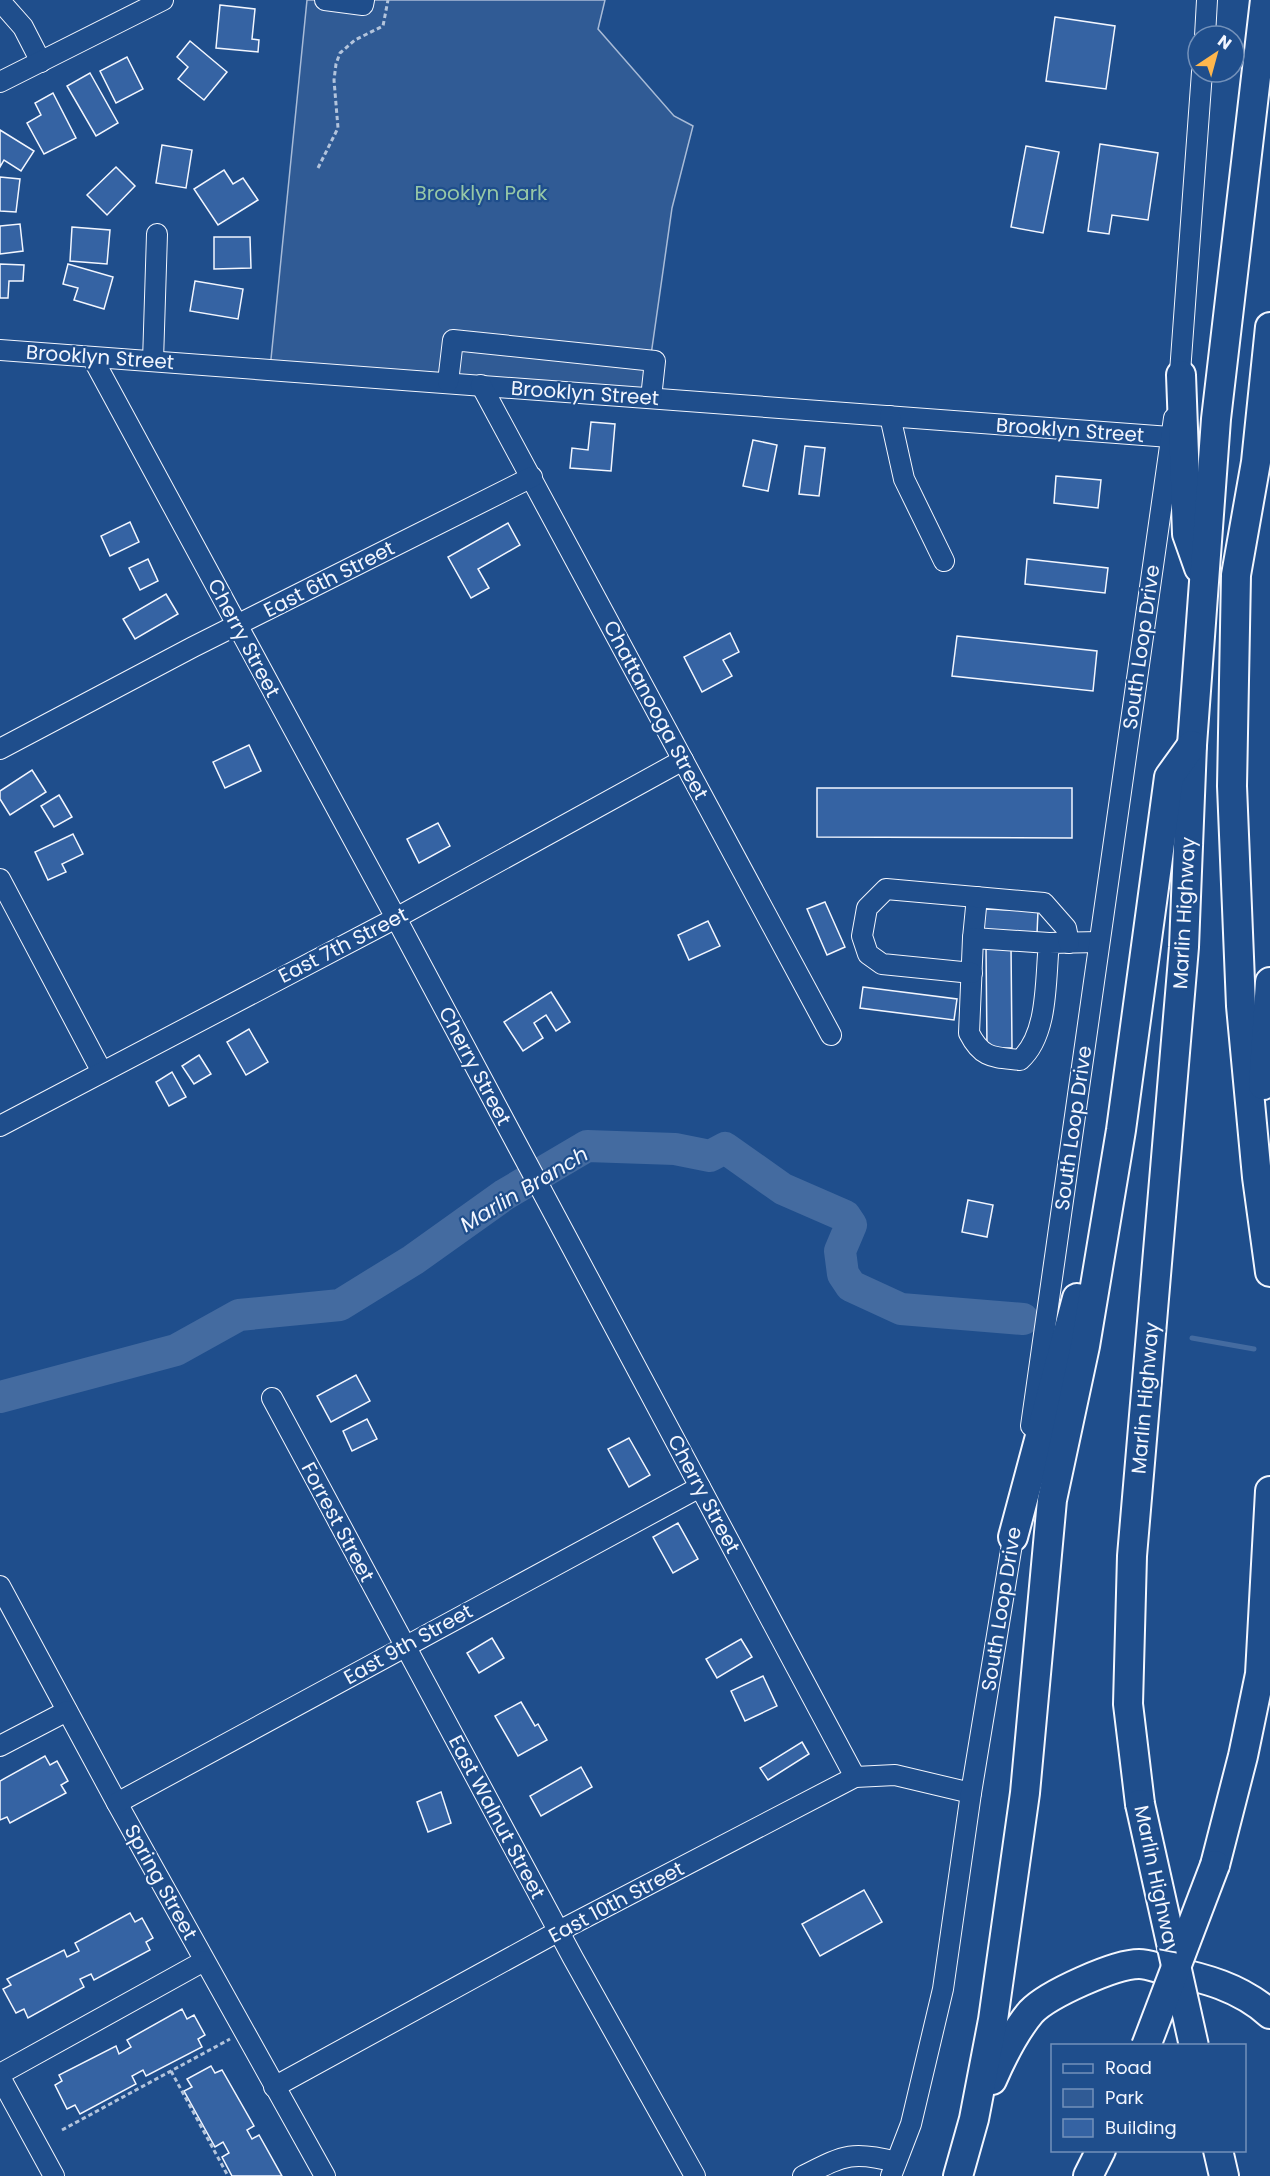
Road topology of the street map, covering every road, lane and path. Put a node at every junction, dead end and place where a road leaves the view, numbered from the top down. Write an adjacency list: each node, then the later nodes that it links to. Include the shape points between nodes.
1 (163, 0): 9 (street)
2 (325, 0): 3 (street, via 363,4)
3 (364, 0)
4 (388, 0): 12 (path, via 383,26 347,46 336,64 338,128)
5 (1207, 0): 8 (street)
6 (1265, 0): 27 (highway, Marlin Highway, via 1216,419)
7 (0, 2): 9 (street, via 23,27)
8 (1206, 24)
9 (41, 62): 10 (street)
10 (0, 82)
11 (1201, 84): 18 (street, South Loop Drive)
12 (318, 168)
13 (157, 234): 17 (street)
14 (1270, 327): 22 (highway)
15 (0, 350): 16 (street, Brooklyn Street)
16 (92, 357): 17 (street, Brooklyn Street); 28 (street, Cherry Street)
17 (153, 361): 19 (street, Brooklyn Street)
18 (1181, 375): 24 (street, South Loop Drive); 27 (highway, via 1187,534)
19 (448, 382): 20 (street, Brooklyn Street); 21 (street, via 453,340 655,361)
20 (481, 384): 21 (street, Brooklyn Street); 25 (street, Chattanooga Street)
21 (651, 398): 23 (street, Brooklyn Street)
22 (1267, 407): 44 (highway, via 1236,575 1232,786 1241,1006)
23 (890, 416): 24 (street, Brooklyn Street); 26 (street, via 904,480)
24 (1170, 438): 36 (street, South Loop Drive)
25 (532, 477): 28 (street, East 6th Street); 31 (street, Chattanooga Street)
26 (944, 561)
27 (1203, 578): 29 (highway, Marlin Highway)
28 (237, 625): 30 (street, East 6th Street); 34 (street, Cherry Street)
29 (1192, 744): 43 (highway, via 1169,777); 62 (highway, Marlin Highway, bridge, via 1184,946 1132,1556 1128,1704 1140,1804)
30 (0, 749)
31 (683, 760): 34 (street, East 7th Street); 40 (street, Chattanooga Street)
32 (0, 879): 41 (street)
33 (977, 897): 35 (street); 37 (street, via 1044,903 1066,928); 38 (street, via 886,889 867,908 862,936 868,954 882,964)
34 (396, 918): 41 (street, East 7th Street); 47 (street, Cherry Street)
35 (973, 938): 37 (street); 38 (street)
36 (1100, 942): 37 (street); 49 (street, South Loop Drive)
37 (1059, 943): 38 (street, via 1041,1015 1027,1053 1020,1060 991,1057 976,1047 969,1033)
38 (972, 973)
39 (1270, 982): 44 (highway)
40 (831, 1035)
41 (102, 1072): 42 (street, East 7th Street)
42 (0, 1126)
43 (1121, 1130): 49 (highway); 66 (highway, via 1085,1346 1052,1500 1025,1793 992,2030)
44 (1257, 1177): 45 (highway)
45 (1270, 1272)
46 (272, 1398): 51 (street, Forrest Street)
47 (700, 1487): 51 (street, East 9th Street); 54 (street, Cherry Street)
48 (1270, 1491): 61 (highway, bridge, via 1260,1674 1243,1756 1215,1865)
49 (1013, 1538): 55 (street, South Loop Drive)
50 (0, 1586): 52 (street, Spring Street)
51 (405, 1646): 56 (street, East 9th Street); 57 (street, East Walnut Street)
52 (67, 1711): 53 (street); 56 (street, Spring Street)
53 (0, 1746)
54 (855, 1777): 55 (street, East 10th Street, via 896,1775); 57 (street, East 10th Street)
55 (971, 1792): 69 (street, South Loop Drive, via 943,1989 911,2124)
56 (117, 1803): 58 (street, Spring Street)
57 (559, 1931): 65 (street, East 10th Street); 73 (street, East Walnut Street)
58 (204, 1961): 64 (street); 65 (street, Spring Street)
59 (1270, 2014): 66 (highway, via 1216,1981 1138,1964 1101,1974 1067,1988 1032,2012 1001,2059)
60 (231, 2038): 63 (path)
61 (1147, 2044)
62 (1194, 2044)
63 (171, 2071): 67 (path); 71 (path)
64 (0, 2075): 70 (street)
65 (274, 2087): 72 (street, Spring Street)
66 (974, 2119): 75 (highway)
67 (62, 2130)
68 (1100, 2152): 76 (highway)
69 (893, 2169): 74 (street, via 857,2154 840,2157)
70 (54, 2176)
71 (228, 2176)
72 (325, 2176)
73 (695, 2176)
74 (803, 2176)
75 (958, 2176)
76 (1088, 2176)

